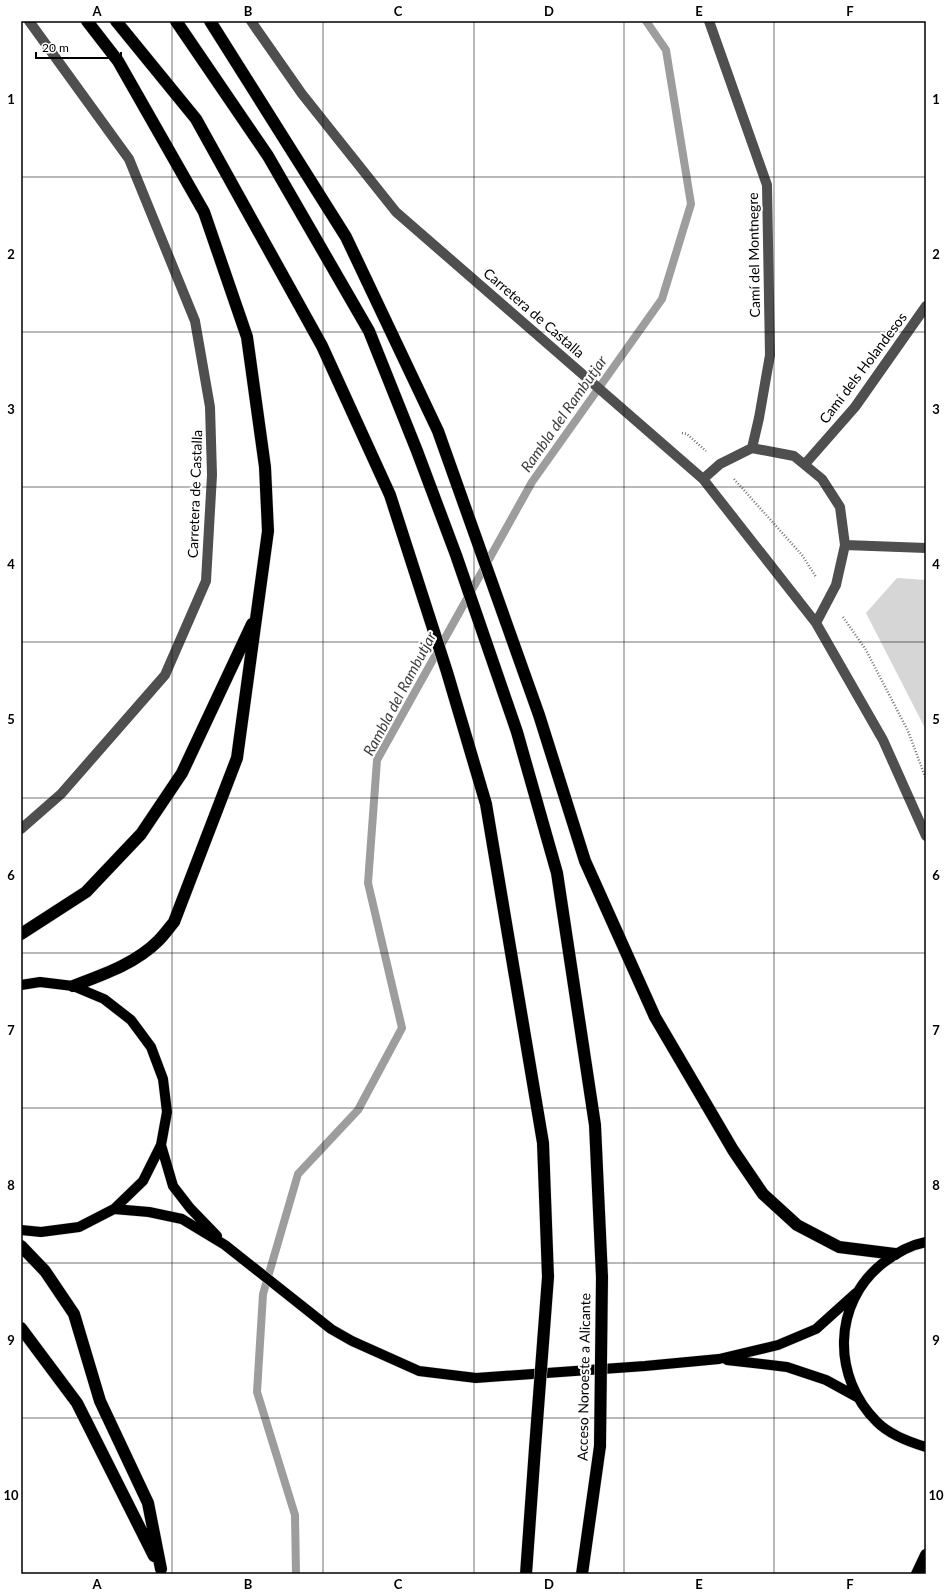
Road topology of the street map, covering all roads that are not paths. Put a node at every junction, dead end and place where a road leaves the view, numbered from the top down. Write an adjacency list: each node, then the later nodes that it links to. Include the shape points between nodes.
1 (28, 21): 16 (street, Carretera de Castalla, via 129,159 195,321 210,407 212,475 206,581 165,675 60,794)
2 (87, 21): 14 (highway, via 118,61 204,212 247,337 265,467 268,531)
3 (116, 21): 35 (highway, bridge, via 196,119 322,346 390,495 486,804 543,1143 548,1277)
4 (176, 21): 36 (highway, Acceso Noroeste a Alicante, bridge, via 268,156 369,331 456,555 517,732 557,873 595,1124 602,1277 600,1446)
5 (210, 21): 27 (highway, via 346,237 438,431 539,715 585,861 655,1016 763,1194 797,1225 839,1247)
6 (251, 21): 11 (street, Carretera de Castalla, via 302,94 396,212)
7 (709, 21): 9 (street, Camí del Montnegre, via 767,185 770,355)
8 (926, 306): 10 (street, Camí dels Holandesos, via 854,407)
9 (752, 448): 10 (street, via 794,456); 11 (street, via 720,464)
10 (805, 464): 12 (street, via 822,479 840,507)
11 (703, 479): 15 (street, Carretera de Castalla)
12 (844, 545): 13 (street); 15 (street, via 836,585)
13 (926, 548)
14 (258, 612): 18 (highway, via 182,773 141,834 86,892); 20 (highway, via 237,758 174,922 157,942 136,958)
15 (816, 623): 17 (street, Carretera de Castalla, via 883,740)
16 (21, 828)
17 (926, 836)
18 (21, 934)
19 (21, 985): 20 (main road, via 40,982)
20 (73, 986): 21 (main road, via 104,999 131,1020 151,1047 164,1085 166,1112)
21 (161, 1145): 22 (main road, via 142,1181); 25 (main road, via 173,1186)
22 (114, 1210): 23 (main road, via 79,1227 41,1232); 25 (main road, via 149,1212 182,1219)
23 (21, 1230)
24 (926, 1242): 27 (main road)
25 (225, 1245): 30 (main road, via 331,1329 420,1371 476,1378)
26 (21, 1246): 34 (highway, via 45,1272 74,1314 100,1401 148,1503)
27 (895, 1254): 28 (main road, via 873,1271)
28 (856, 1293): 30 (main road, via 816,1329 778,1345); 31 (main road, via 844,1327 844,1363)
29 (21, 1328): 34 (highway, via 77,1403)
30 (719, 1359): 31 (main road, via 787,1367 826,1380)
31 (857, 1397): 32 (main road, via 878,1423 906,1441)
32 (926, 1446)
33 (926, 1555): 37 (highway)
34 (162, 1571)
35 (526, 1574)
36 (582, 1574)
37 (917, 1574)

